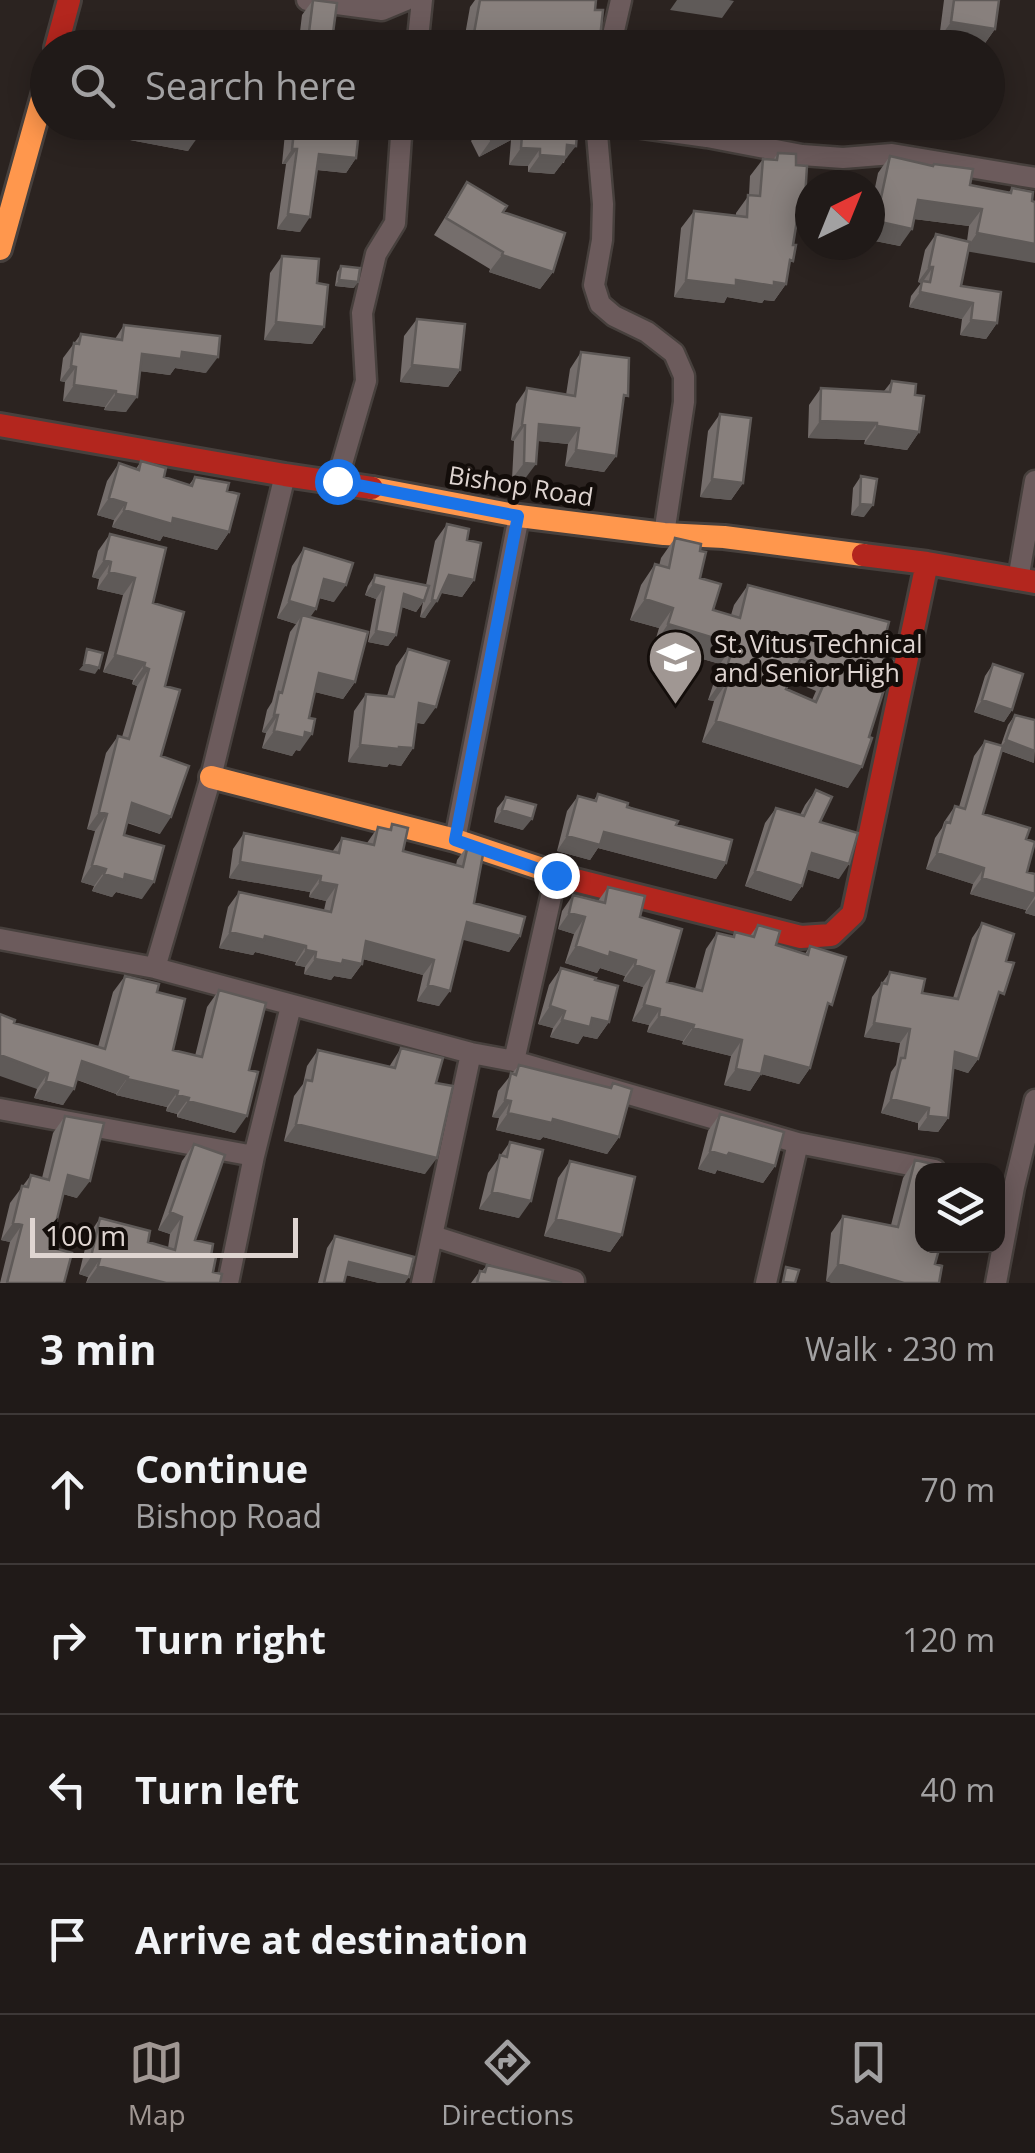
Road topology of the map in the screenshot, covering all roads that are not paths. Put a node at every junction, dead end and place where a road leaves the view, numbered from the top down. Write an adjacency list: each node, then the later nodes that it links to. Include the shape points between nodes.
1 (69, 0): 6 (street)
2 (307, 0): 3 (street, via 382,10)
3 (406, 0)
4 (422, 0): 7 (street)
5 (621, 0): 8 (street)
6 (61, 30)
7 (420, 30)
8 (614, 30)
9 (30, 140): 14 (street)
10 (401, 140): 17 (street, via 394,224 376,254 362,313 366,381)
11 (600, 140): 20 (street, via 602,240 594,285 600,304 674,353 684,376)
12 (724, 140): 13 (street, via 802,155 892,154)
13 (1035, 178)
14 (0, 249)
15 (0, 425): 16 (street, Bishop Road)
16 (285, 475): 17 (street, Bishop Road); 23 (street)
17 (337, 481): 19 (street, Bishop Road)
18 (1035, 481): 22 (street)
19 (518, 516): 20 (street, Bishop Road); 24 (street)
20 (664, 534): 21 (street, Bishop Road)
21 (927, 563): 22 (street, Bishop Road); 25 (street, via 853,914 831,936 801,937)
22 (1026, 581)
23 (211, 777): 24 (street); 27 (street)
24 (455, 840): 25 (street)
25 (556, 875): 30 (street)
26 (0, 938): 27 (street)
27 (155, 968): 28 (street)
28 (291, 1006): 29 (street); 34 (street)
29 (471, 1053): 30 (street); 37 (street)
30 (514, 1060): 33 (street)
31 (1035, 1100): 36 (street)
32 (0, 1109): 34 (street)
33 (798, 1143): 35 (street); 41 (street)
34 (254, 1156): 39 (street)
35 (915, 1166)
36 (1006, 1185): 42 (street)
37 (433, 1236): 38 (street); 40 (street)
38 (574, 1281)
39 (228, 1283)
40 (422, 1283)
41 (766, 1283)
42 (996, 1283)

